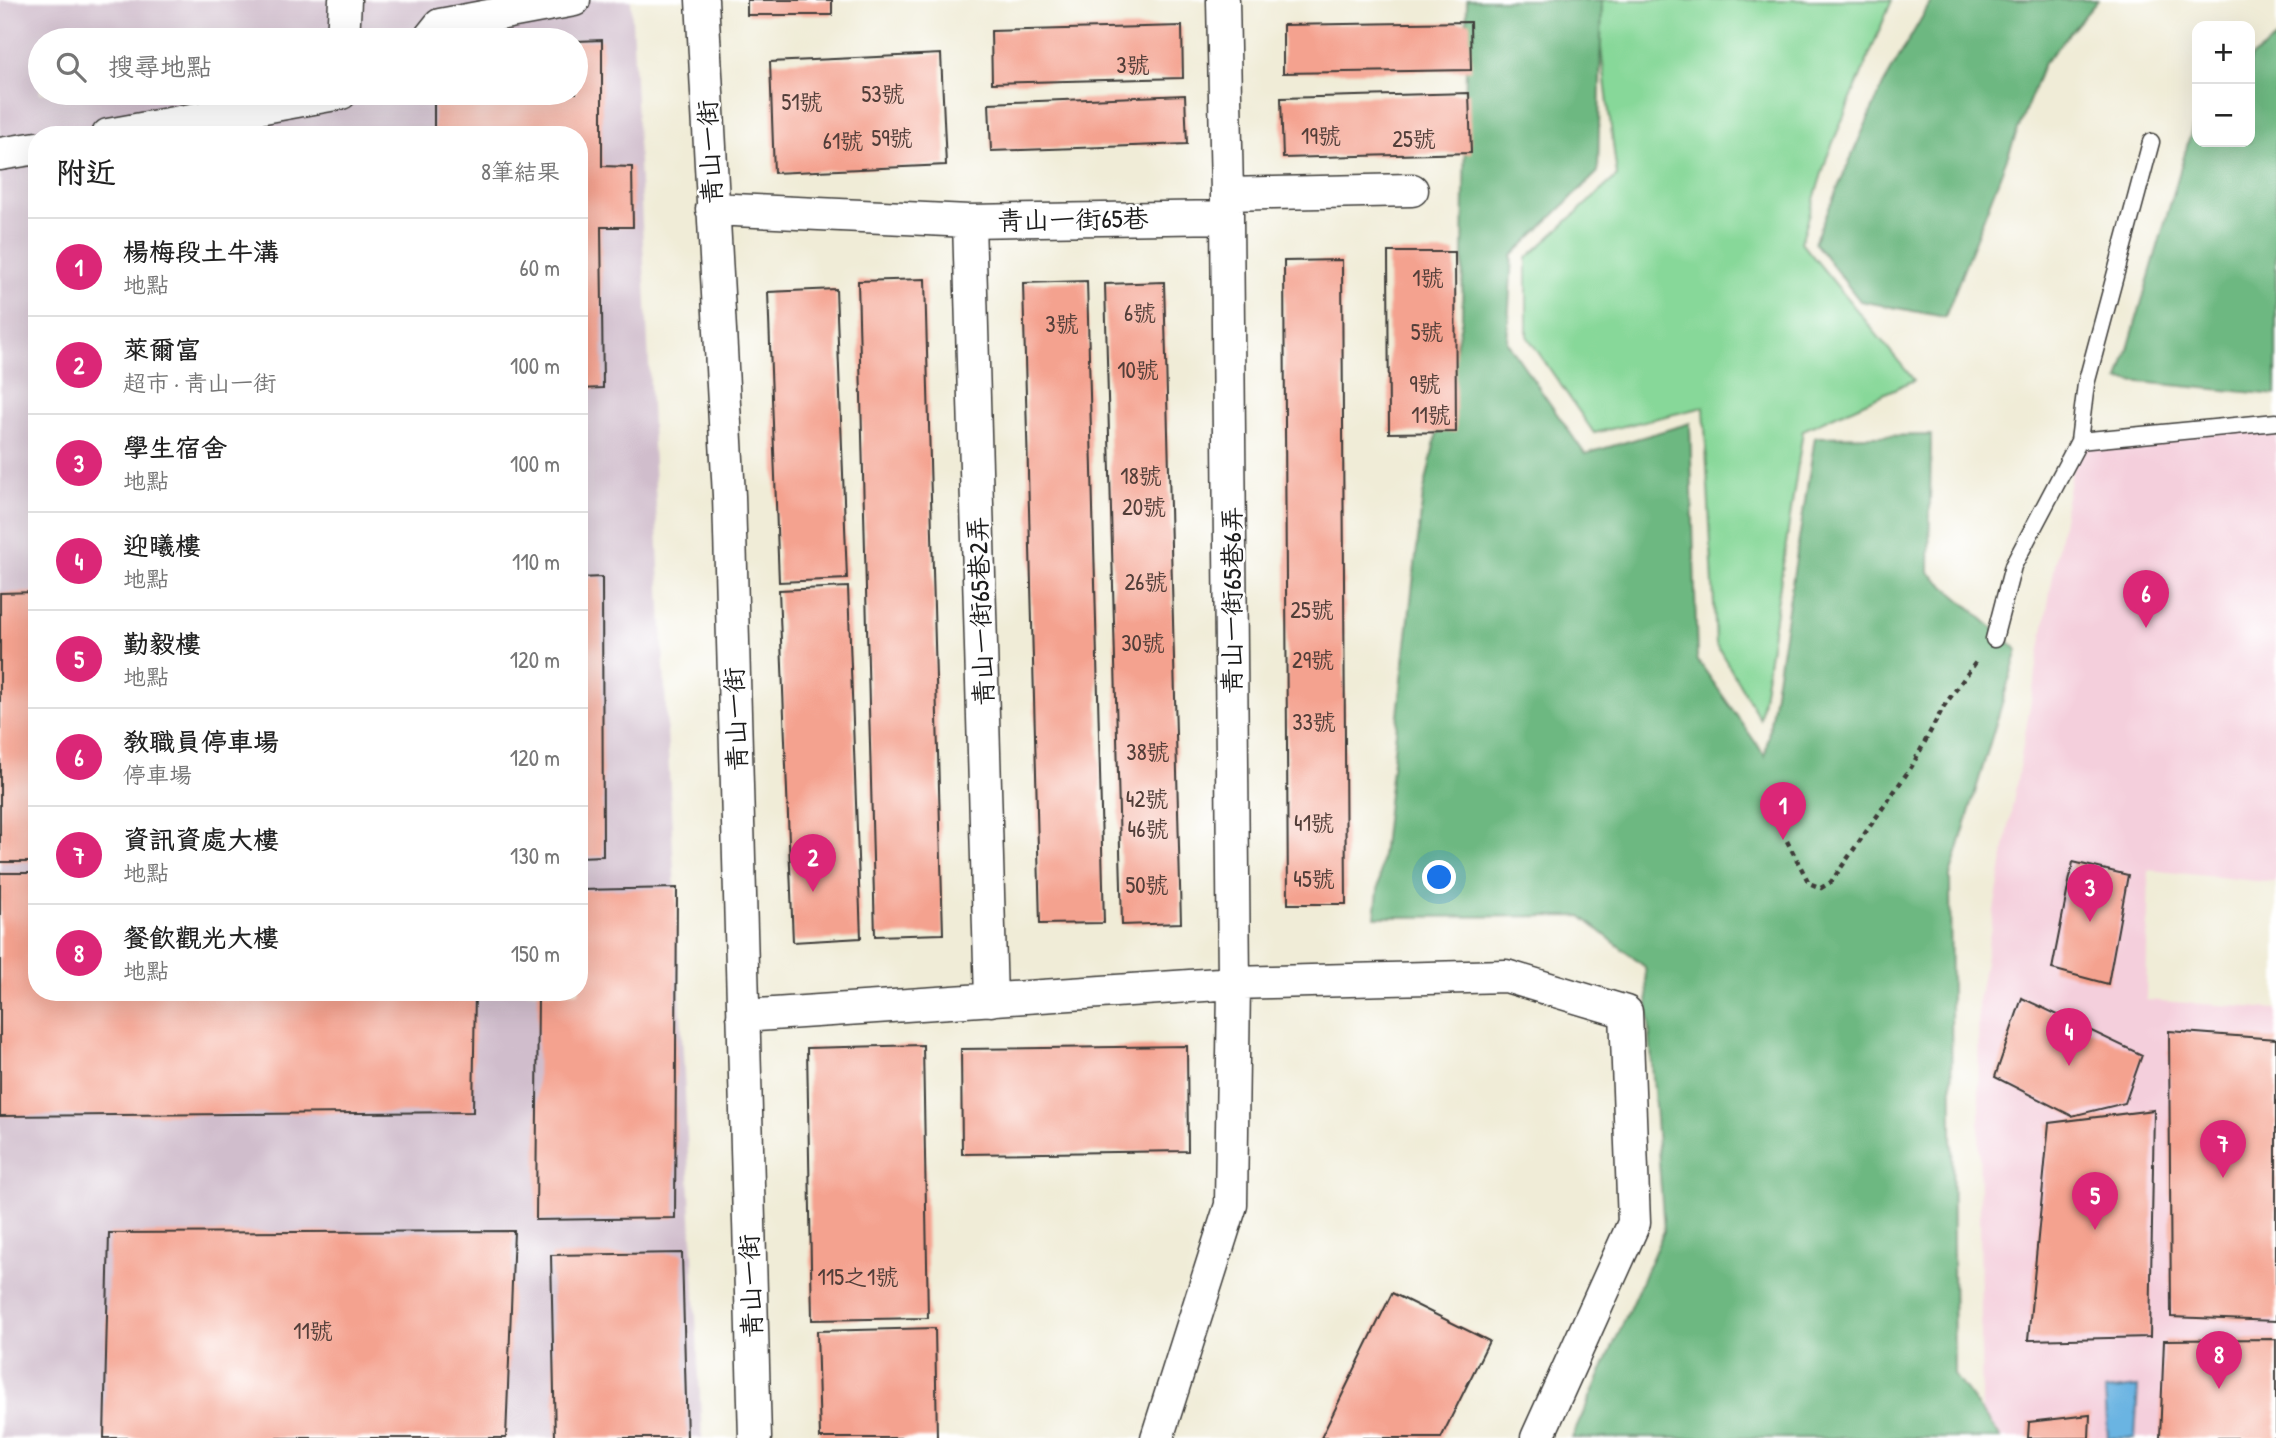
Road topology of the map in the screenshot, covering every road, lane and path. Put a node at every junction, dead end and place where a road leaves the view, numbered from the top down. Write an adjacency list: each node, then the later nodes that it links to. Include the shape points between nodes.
1 (345, 0): 5 (street)
2 (574, 0): 6 (street)
3 (702, 0): 14 (street, 青山一街)
4 (1223, 0): 13 (street, 青山一街65巷6弄)
5 (344, 28)
6 (438, 28)
7 (274, 105): 8 (street)
8 (158, 126)
9 (2151, 142): 17 (lane, via 2086,384)
10 (28, 149): 11 (street)
11 (0, 154)
12 (1412, 190): 13 (street, 青山一街65巷)
13 (1227, 206): 15 (street, 青山一街65巷); 20 (street, 青山一街65巷6弄)
14 (712, 209): 15 (street, 青山一街65巷); 22 (street, 青山一街, via 729,496)
15 (969, 221): 21 (street, 青山一街65巷2弄)
16 (2276, 422): 17 (lane)
17 (2079, 441): 18 (lane, via 2013,566)
18 (1994, 639): 19 (path, via 1944,706 1912,766 1830,882 1821,888 1809,883)
19 (1787, 841)
20 (1234, 983): 21 (street); 24 (street, 青山一街65巷6弄, via 1231,1205); 25 (street, via 1506,976 1626,1012 1634,1223)
21 (991, 1000): 22 (street)
22 (743, 1016): 23 (street, 青山一街)
23 (755, 1438)
24 (1157, 1438)
25 (1537, 1438)

